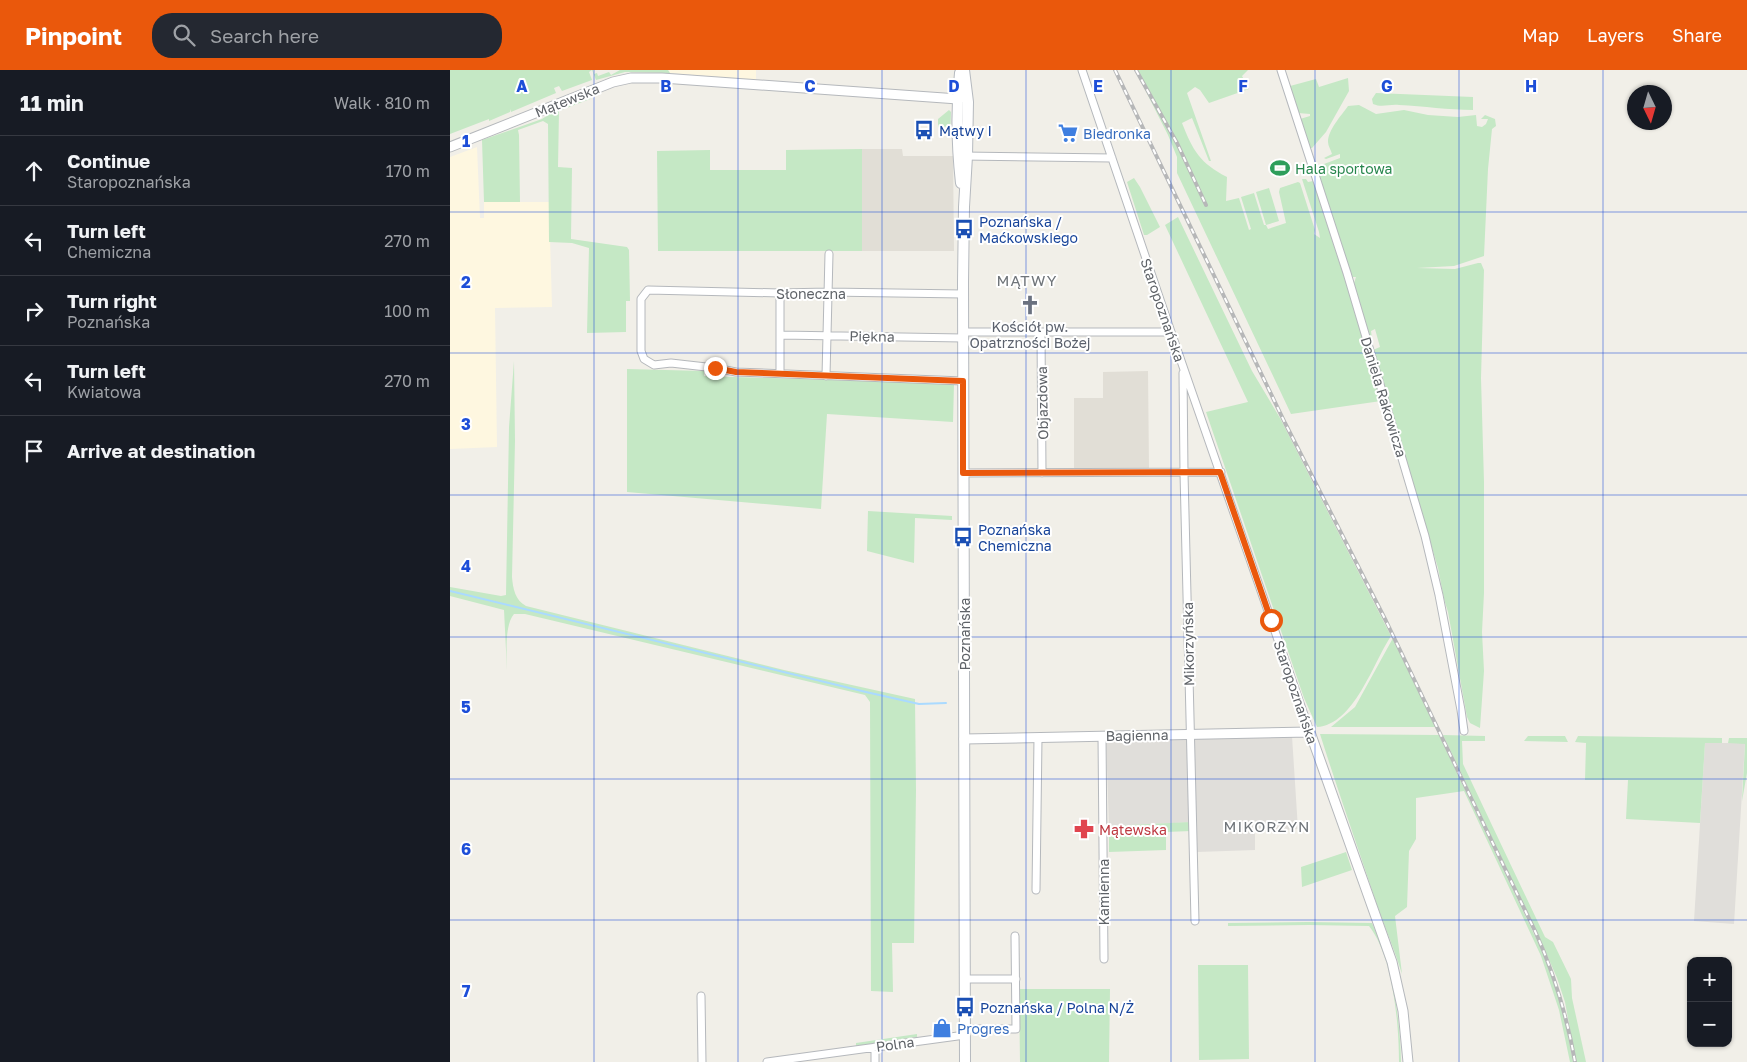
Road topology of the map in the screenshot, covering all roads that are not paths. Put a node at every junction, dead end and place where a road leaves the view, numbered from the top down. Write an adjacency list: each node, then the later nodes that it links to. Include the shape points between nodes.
1 (962, 70): 4 (main road, Poznańska); 5 (main road, Poznańska)
2 (1082, 70): 9 (street, Staropoznańska)
3 (1281, 70): 29 (street, Daniela Rakowicza, via 1347,273 1426,536)
4 (966, 86): 5 (street); 6 (main road, Poznańska)
5 (958, 99): 6 (street); 7 (street, Mątewska, via 632,78 591,90); 8 (main road, Poznańska)
6 (967, 115): 8 (main road, Poznańska)
7 (450, 147)
8 (963, 156): 9 (street); 13 (main road, Poznańska)
9 (1112, 158): 15 (street, Staropoznańska)
10 (829, 254): 11 (street)
11 (828, 292): 12 (street, Słoneczna); 13 (street, Słoneczna); 18 (street)
12 (780, 293): 16 (street); 20 (street, Słoneczna, via 648,290 641,299 641,351 644,359 654,365)
13 (963, 294): 17 (main road, Poznańska)
14 (1041, 332): 15 (street); 17 (street); 28 (street, Objazdowa)
15 (1171, 332): 19 (street, Staropoznańska)
16 (780, 335): 18 (street, Piękna); 20 (street)
17 (963, 335): 18 (street, Piękna); 22 (main road, Poznańska)
18 (828, 336): 21 (street)
19 (1183, 368): 23 (street, Staropoznańska); 24 (street, Mikorzyńska)
20 (780, 373): 21 (street)
21 (826, 376): 22 (street)
22 (963, 381): 26 (main road, Poznańska)
23 (1193, 394): 24 (street); 25 (street, Staropoznańska)
24 (1183, 396): 27 (street, Mikorzyńska)
25 (1220, 472): 27 (street); 30 (street, Staropoznańska)
26 (963, 473): 28 (street); 34 (main road, Poznańska)
27 (1184, 473): 28 (street); 31 (street, Mikorzyńska)
28 (1042, 474)
29 (1464, 731)
30 (1310, 732): 31 (street, Bagienna); 49 (street, Staropoznańska, via 1392,962 1404,1017)
31 (1190, 734): 32 (street, Bagienna); 36 (street, Mikorzyńska)
32 (1102, 736): 33 (street, Bagienna); 38 (street, Kamienna)
33 (1038, 738): 34 (street, Bagienna); 35 (street)
34 (964, 739): 39 (main road, Poznańska)
35 (1036, 890)
36 (1195, 921)
37 (1015, 936): 40 (street)
38 (1104, 959)
39 (964, 979): 40 (street); 42 (main road, Poznańska)
40 (1016, 979): 42 (street, Polna, via 1016,1028)
41 (701, 996): 45 (street)
42 (965, 1032): 43 (street, Polna); 48 (main road, Poznańska)
43 (875, 1047): 44 (street, Polna); 47 (street)
44 (819, 1058): 46 (street, Polna)
45 (702, 1062)
46 (767, 1062)
47 (875, 1062)
48 (965, 1062)
49 (1408, 1062)

